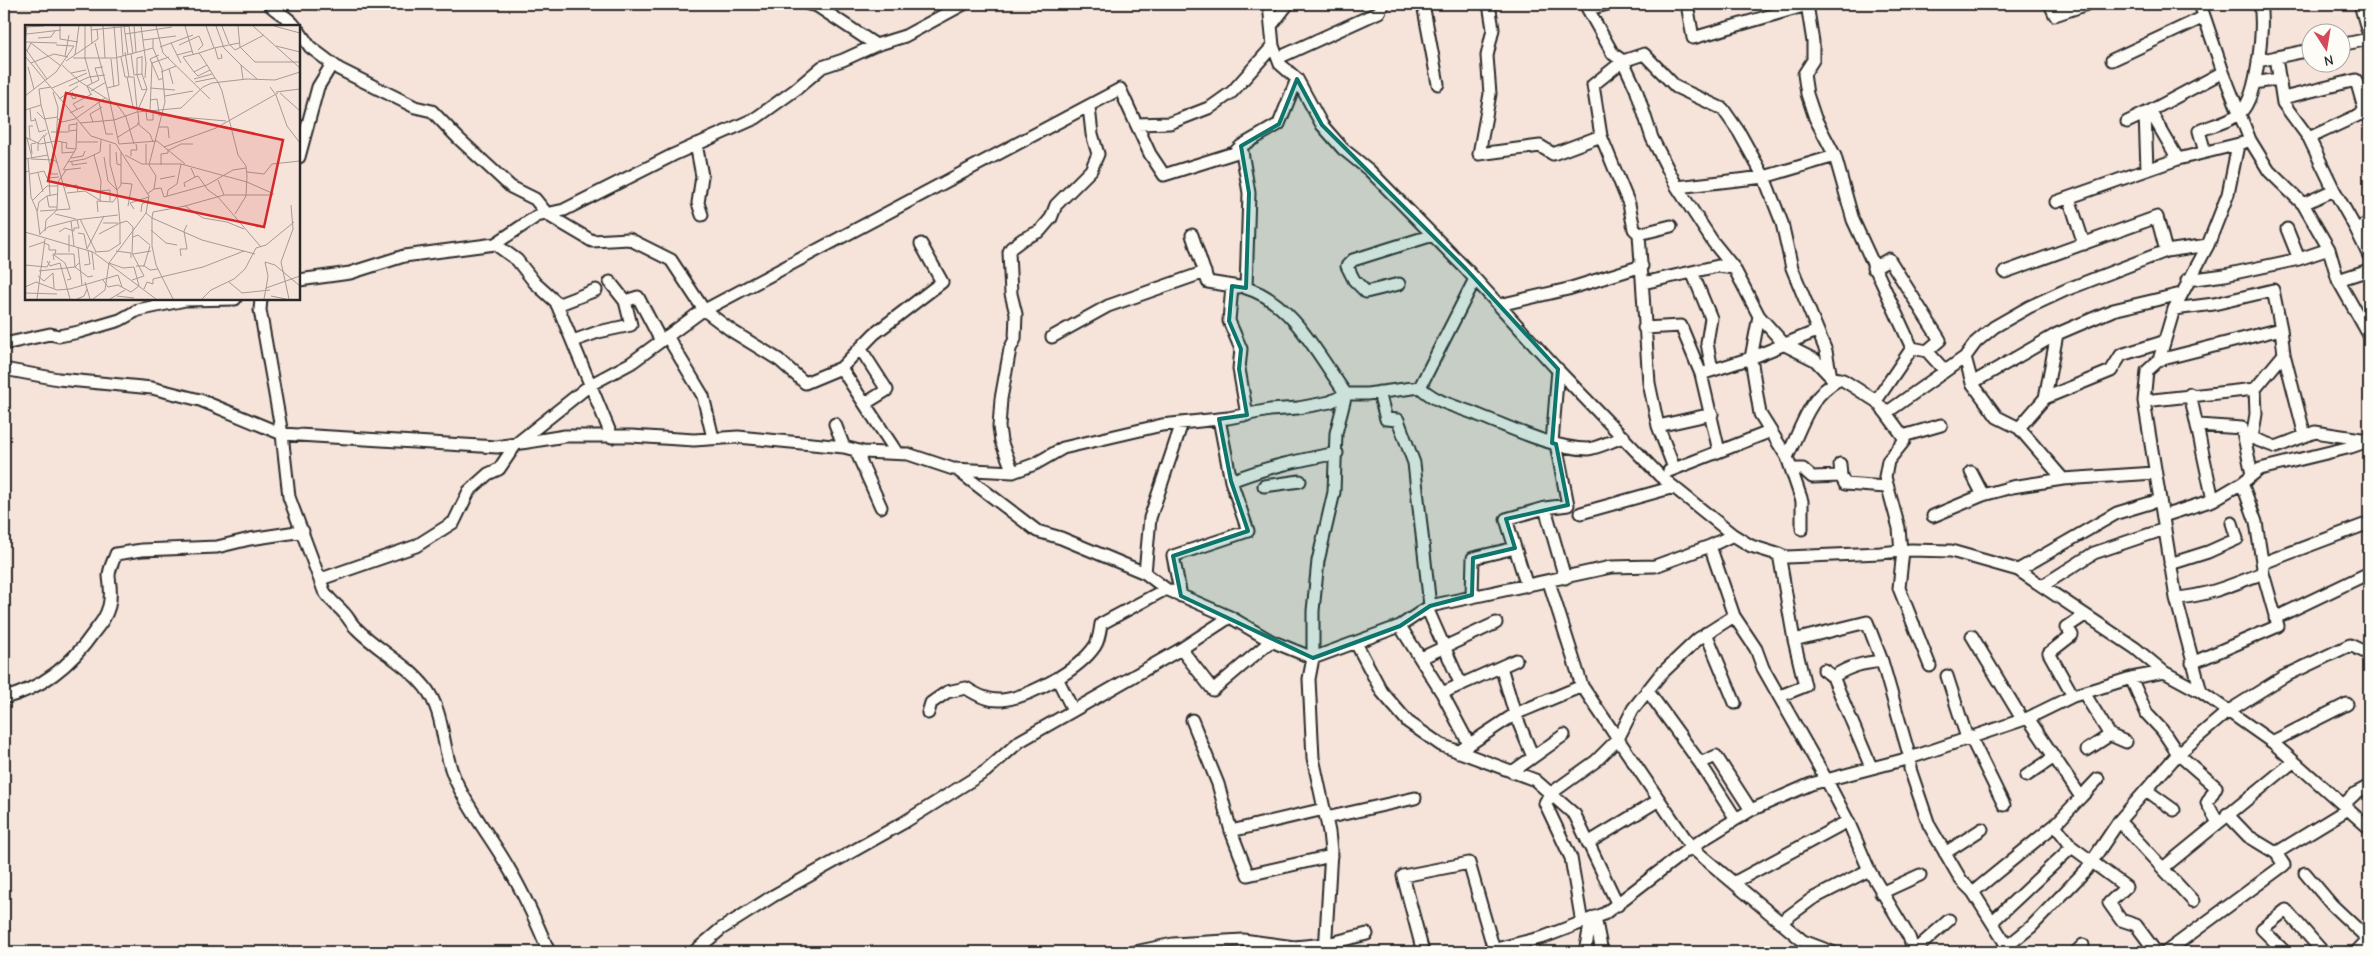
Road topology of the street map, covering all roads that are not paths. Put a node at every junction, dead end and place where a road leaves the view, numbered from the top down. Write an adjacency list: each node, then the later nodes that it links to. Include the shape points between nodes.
1 (269, 4): 19 (street)
2 (808, 4): 24 (street, via 818,6)
3 (964, 4): 24 (street, via 905,36)
4 (1268, 4): 20 (street)
5 (1288, 4): 20 (street)
6 (1383, 4): 28 (street, via 1379,12)
7 (1423, 4): 37 (street)
8 (1489, 4): 45 (street, via 1493,29 1487,56 1490,94 1479,154 1540,146 1553,154)
9 (1605, 4): 16 (street)
10 (1687, 4): 11 (street, via 1693,38)
11 (1807, 4): 53 (street, via 1813,60 1804,74 1807,94 1815,118)
12 (2050, 4): 13 (street, via 2055,15)
13 (2088, 4)
14 (2200, 4): 18 (street)
15 (2260, 4): 31 (street)
16 (1587, 6): 30 (street, via 1613,54)
17 (2364, 8): 22 (street)
18 (2204, 17): 29 (street); 33 (street)
19 (295, 25)
20 (1271, 26): 25 (street)
21 (300, 32): 32 (street, via 310,47)
22 (2369, 37): 23 (street)
23 (2350, 42)
24 (876, 44): 48 (street, via 822,67 756,118)
25 (1273, 46): 28 (street); 44 (street, via 1232,92 1211,107 1170,123)
26 (2300, 52): 27 (street)
27 (2276, 57): 31 (street); 35 (street)
28 (1278, 58): 34 (street, via 1280,64)
29 (2112, 60)
30 (1623, 61): 45 (street, via 1593,85); 56 (street, via 1644,54 1676,87 1722,109); 57 (street, via 1652,138)
31 (2258, 61): 36 (street)
32 (332, 64): 52 (street, via 318,87); 62 (street, via 415,107 432,112 511,187 535,199)
33 (2223, 72): 40 (street); 41 (street)
34 (1297, 79): 50 (street, via 1279,124); 70 (street, via 1322,125)
35 (2279, 79): 36 (street); 38 (street)
36 (2254, 83): 41 (street)
37 (1438, 84)
38 (2283, 98): 42 (street, via 2356,80); 46 (street, via 2283,103)
39 (1089, 107): 44 (street, via 1120,89); 103 (street); 170 (street, via 1098,154 1092,170 1056,205 1051,218 1040,231 1023,239 1009,252 1011,294 1016,314 1015,339 1010,349 999,427)
40 (2147, 112): 43 (street); 54 (street); 55 (street)
41 (2239, 114): 47 (street); 51 (street, via 2199,131)
42 (2367, 116): 46 (street)
43 (2127, 122)
44 (1136, 124): 50 (street, via 1164,175 1234,153)
45 (1601, 136): 68 (street)
46 (2308, 138): 58 (street)
47 (2250, 140): 49 (street); 61 (street, via 2269,171)
48 (696, 144): 62 (street); 63 (street, via 702,176 698,204)
49 (2238, 145): 51 (street); 74 (street, via 2228,194)
50 (1241, 146): 94 (street, via 1248,192)
51 (2205, 152): 54 (street)
52 (300, 153)
53 (1835, 156): 56 (street); 81 (street, via 1853,220)
54 (2178, 159): 55 (street)
55 (2146, 169): 59 (street)
56 (1764, 177): 57 (street); 107 (street, via 1782,223 1792,268)
57 (1677, 187): 80 (street)
58 (2334, 190): 61 (street); 66 (street)
59 (2068, 198): 60 (street); 73 (street)
60 (2056, 202)
61 (2303, 204): 75 (street)
62 (548, 215): 71 (street, via 537,216); 103 (street, via 592,241 629,239 671,260)
63 (702, 215)
64 (2369, 223): 66 (street)
65 (1671, 226): 68 (street)
66 (2356, 229): 77 (street)
67 (2287, 230): 78 (street)
68 (1638, 234): 79 (street)
69 (1192, 235): 83 (street)
70 (1433, 235): 86 (street); 92 (street, via 1353,260 1347,266 1354,280 1366,292)
71 (495, 244): 87 (street, via 404,256 350,273); 100 (street, via 517,260)
72 (921, 244): 116 (street, via 942,282)
73 (2084, 244): 76 (street, via 2157,217); 85 (street)
74 (2208, 245): 76 (street); 88 (street)
75 (2329, 249): 78 (street); 89 (street)
76 (2166, 251): 120 (street, via 2068,288 2029,307 1994,327 1976,342)
77 (2369, 256)
78 (2299, 259): 88 (street, via 2225,276)
79 (1642, 266): 91 (street); 101 (street, via 1568,289)
80 (1734, 268): 84 (street, via 1718,266); 104 (street)
81 (1873, 268): 117 (street); 118 (street, via 1889,259 1940,340)
82 (2369, 270): 89 (street)
83 (1204, 272): 93 (street, via 1208,282); 110 (street, via 1108,306)
84 (1692, 272): 91 (street); 127 (street, via 1711,318)
85 (2005, 272)
86 (1475, 279): 101 (street); 131 (street)
87 (300, 280)
88 (2187, 280): 96 (street)
89 (2338, 280): 109 (street)
90 (610, 282): 99 (street)
91 (1643, 283): 105 (street)
92 (1399, 284)
93 (1232, 286): 94 (street); 142 (street, via 1229,321 1240,350 1239,369)
94 (1246, 288): 134 (street, via 1268,298 1290,316)
95 (596, 290): 100 (street)
96 (2180, 294): 102 (street); 108 (street, via 2113,310)
97 (185, 300): 114 (street, via 138,310 120,320 79,332 59,336 50,334)
98 (260, 300): 151 (street)
99 (625, 301): 111 (street, via 638,298); 112 (street, via 631,325)
100 (557, 305): 112 (street)
101 (1499, 305): 125 (street)
102 (2174, 309): 106 (street, via 2214,304 2273,290); 113 (street)
103 (704, 310): 111 (street); 123 (street, via 779,360 805,383)
104 (1759, 316): 115 (street); 121 (street)
105 (1644, 328): 127 (street, via 1681,326); 148 (street, via 1649,383)
106 (2281, 328): 119 (street); 122 (street)
107 (1817, 332): 115 (street); 128 (street)
108 (2057, 334): 129 (street); 136 (street)
109 (2369, 335)
110 (1052, 337)
111 (664, 339): 130 (street, via 631,363); 156 (street, via 703,396)
112 (573, 341): 130 (street)
113 (2163, 342): 122 (street); 136 (street, via 2121,356 2111,370)
114 (4, 344)
115 (1784, 344): 121 (street); 128 (street, via 1815,360)
116 (860, 348): 123 (street); 139 (street, via 887,390)
117 (1912, 348): 118 (street); 137 (street)
118 (1927, 351): 126 (street)
119 (2284, 354): 132 (street); 153 (street)
120 (1965, 357): 126 (street); 129 (street)
121 (1751, 358): 127 (street); 150 (street, via 1760,414)
122 (2159, 360): 138 (street, via 2147,371)
123 (841, 368): 139 (street)
124 (4, 369): 151 (street, via 58,379 152,388 200,400)
125 (1558, 369): 154 (street); 159 (street)
126 (1945, 371): 140 (street)
127 (1707, 372): 141 (street)
128 (1836, 378): 137 (street); 165 (street, via 1801,421)
129 (1972, 383): 149 (street, via 1997,417)
130 (590, 384): 155 (street); 158 (street)
131 (1420, 387): 133 (street); 159 (street, via 1429,396 1451,406)
132 (2255, 389): 135 (street); 153 (street, via 2256,414 2252,438 2276,447)
133 (1379, 392): 134 (street); 215 (street, via 1386,419 1398,420 1414,463)
134 (1346, 394): 142 (street, via 1330,402); 164 (street, via 1336,433)
135 (2190, 394): 138 (street); 147 (street)
136 (2045, 398): 149 (street)
137 (1876, 400): 140 (street)
138 (2144, 401): 172 (street)
139 (866, 403): 163 (street)
140 (1886, 413): 152 (street)
141 (1712, 414): 148 (street); 162 (street)
142 (1247, 415): 143 (street)
143 (1219, 419): 144 (street); 176 (street)
144 (1182, 423): 170 (street, via 1063,448); 204 (street, via 1150,518)
145 (835, 424): 160 (street)
146 (1941, 425): 152 (street)
147 (2198, 425): 173 (street, via 2242,428); 185 (street)
148 (1658, 426): 167 (street)
149 (2019, 428): 175 (street)
150 (1770, 432): 162 (street); 165 (street)
151 (282, 434): 158 (street, via 497,447); 195 (street, via 289,497)
152 (1903, 436): 182 (street, via 1904,441 1888,461)
153 (2305, 436): 157 (street, via 2315,432)
154 (1624, 437): 159 (street, via 1589,449); 174 (street)
155 (612, 438): 156 (street); 158 (street, via 565,436)
156 (713, 438): 160 (street, via 738,436)
157 (2369, 440): 173 (street, via 2282,462)
158 (516, 444): 207 (street, via 499,469 469,491 454,522 416,546)
159 (1554, 444): 187 (street, via 1568,505)
160 (844, 447): 161 (street)
161 (856, 451): 163 (street); 186 (street)
162 (1719, 451): 167 (street)
163 (897, 453): 168 (street)
164 (1337, 453): 166 (street); 230 (street, via 1334,492 1318,561)
165 (1787, 457): 169 (street)
166 (1285, 462): 176 (street); 178 (street)
167 (1674, 468): 174 (street)
168 (956, 469): 170 (street); 204 (street, via 1037,530)
169 (1792, 469): 182 (street, via 1803,469 1812,478 1840,470 1845,484); 193 (street, via 1802,501)
170 (1013, 472)
171 (1971, 472): 183 (street)
172 (2155, 473): 175 (street); 184 (street)
173 (2252, 474): 179 (street)
174 (1660, 476): 181 (street)
175 (2063, 479): 183 (street)
176 (1231, 481): 212 (street, via 1248,531 1173,556)
177 (1300, 481): 178 (street)
178 (1287, 483): 180 (street)
179 (2242, 483): 185 (street); 202 (street, via 2256,522)
180 (1264, 486)
181 (1674, 487): 188 (street); 196 (street)
182 (1886, 487): 199 (street, via 1899,528)
183 (1983, 495): 189 (street)
184 (2160, 500): 190 (street); 203 (street, via 2117,513)
185 (2213, 500): 190 (street)
186 (881, 507)
187 (1545, 508): 198 (street, via 1506,518); 206 (street)
188 (1581, 513)
189 (1933, 516)
190 (2163, 516): 194 (street)
191 (2232, 523): 201 (street, via 2237,539)
192 (2369, 523): 202 (street)
193 (1802, 529)
194 (2165, 529): 201 (street); 210 (street, via 2094,553)
195 (303, 531): 207 (street); 248 (street, via 216,548 116,554 110,570 112,593 109,607 104,620 87,643 61,671 32,688)
196 (1733, 535): 197 (street); 200 (street, via 1751,546)
197 (1710, 546): 206 (street, via 1655,566 1611,567); 217 (street)
198 (1515, 548): 209 (street); 213 (street, via 1474,558)
199 (1902, 551): 200 (street, via 1787,557); 203 (street, via 1951,551); 235 (street, via 1899,588)
200 (1779, 554): 224 (street)
201 (2170, 564): 214 (street)
202 (2263, 568): 214 (street, via 2219,590 2196,597); 219 (street)
203 (2018, 570): 210 (street)
204 (1145, 573): 211 (street)
205 (2369, 573): 219 (street)
206 (1565, 578): 208 (street)
207 (321, 580): 322 (street, via 329,600 356,628 401,663 434,699 448,762 456,781 509,867)
208 (1549, 582): 209 (street); 242 (street)
209 (1527, 586): 213 (street)
210 (2042, 586): 216 (street)
211 (1166, 589): 212 (street); 239 (street, via 1101,624 1095,646 1080,663)
212 (1181, 596): 218 (street)
213 (1472, 596): 215 (street)
214 (2176, 598): 234 (street)
215 (1428, 607): 221 (street); 227 (street)
216 (2085, 615): 237 (street); 246 (street, via 2067,627 2072,635 2049,653)
217 (1734, 616): 222 (street); 247 (street, via 1756,649)
218 (1230, 617): 225 (street); 228 (street)
219 (2275, 618): 234 (street, via 2278,626)
220 (1496, 623): 227 (street)
221 (1400, 626): 226 (street); 231 (street)
222 (1706, 633): 243 (street); 249 (street)
223 (1972, 636): 255 (street)
224 (1794, 640): 233 (street, via 1867,622); 247 (street, via 1805,686)
225 (1271, 641): 228 (street, via 1212,690); 230 (street)
226 (1356, 643): 230 (street); 265 (street, via 1382,692 1408,722 1441,745)
227 (1444, 647): 231 (street); 241 (street)
228 (1181, 649): 251 (street)
229 (2369, 654): 252 (street, via 2350,644 2283,676)
230 (1313, 658): 287 (street, via 1309,679 1313,758)
231 (1421, 658): 245 (street)
232 (1516, 660): 236 (street)
233 (1882, 661): 268 (street); 272 (street, via 1829,673)
234 (2192, 663): 244 (street)
235 (1930, 666)
236 (1501, 667): 241 (street); 254 (street)
237 (2164, 672): 240 (street); 244 (street)
238 (1947, 676): 259 (street)
239 (1057, 678): 251 (street); 253 (street, via 1032,691 1002,700 982,698 966,688 947,692 931,703)
240 (2131, 678): 246 (street); 266 (street, via 2147,714)
241 (1461, 685): 245 (street)
242 (1582, 686): 254 (street); 260 (street)
243 (1647, 690): 260 (street); 271 (street)
244 (2201, 692): 252 (street)
245 (1442, 693): 263 (street)
246 (2078, 695): 255 (street); 258 (street)
247 (1780, 696): 275 (street)
248 (4, 698)
249 (1735, 703)
250 (2347, 704): 262 (street)
251 (1073, 710): 323 (street, via 1020,741 986,771 903,823 721,929)
252 (2227, 712): 262 (street); 266 (street)
253 (928, 713)
254 (1515, 714): 263 (street); 267 (street)
255 (2025, 718): 259 (street); 269 (street)
256 (1192, 720): 296 (street, via 1218,784)
257 (1564, 735): 267 (street)
258 (2110, 735): 261 (street); 264 (street)
259 (1969, 737): 268 (street); 283 (street)
260 (1618, 739): 279 (street, via 1596,761); 282 (street)
261 (2126, 742)
262 (2272, 742): 270 (street)
263 (1469, 744): 265 (street)
264 (2087, 750)
265 (1458, 752): 273 (street)
266 (2178, 754): 278 (street); 292 (street, via 2216,787 2207,803)
267 (1533, 757): 273 (street)
268 (1910, 758): 272 (street); 300 (street, via 1910,769 1928,825)
269 (2053, 758): 274 (street); 280 (street)
270 (2292, 762): 284 (street); 288 (street)
271 (1700, 763): 285 (street, via 1716,756); 289 (street)
272 (1871, 768): 275 (street)
273 (1512, 772): 279 (street, via 1534,780)
274 (2026, 776)
275 (1826, 779): 285 (street); 290 (street)
276 (2098, 780): 280 (street)
277 (2369, 786): 284 (street, via 2356,793)
278 (2146, 790): 286 (street); 291 (street)
279 (1550, 794): 297 (street, via 1575,815); 313 (street, via 1545,803 1571,858)
280 (2081, 797): 293 (street)
281 (1415, 798): 287 (street)
282 (1659, 800): 297 (street); 298 (street)
283 (2004, 805)
284 (2346, 807): 294 (street); 301 (street)
285 (1752, 810): 289 (street)
286 (2174, 810)
287 (1325, 813): 296 (street); 302 (street)
288 (2227, 814): 292 (street); 301 (street, via 2248,836)
289 (1736, 820): 298 (street)
290 (1848, 821): 305 (street); 308 (street)
291 (2119, 821): 303 (street); 304 (street)
292 (2218, 823): 304 (street)
293 (2055, 825): 299 (street); 309 (street)
294 (2369, 828)
295 (1982, 829): 300 (street)
296 (1231, 831): 302 (street, via 1248,875)
297 (1588, 843): 312 (street)
298 (1691, 847): 308 (street); 312 (street)
299 (2072, 847): 303 (street); 315 (street)
300 (1945, 853): 309 (street, via 1961,880)
301 (2276, 853): 331 (street, via 2284,865)
302 (1330, 856): 319 (street)
303 (2091, 861): 320 (street, via 2030,927); 330 (street, via 2126,887 2109,902 2121,920 2136,925)
304 (2163, 868): 311 (street)
305 (1869, 870): 310 (street); 316 (street, via 1812,899)
306 (2305, 873): 318 (street, via 2332,905)
307 (1920, 875): 310 (street)
308 (1735, 882): 316 (street)
309 (1973, 892): 315 (street)
310 (1881, 893): 329 (street, via 1909,937)
311 (2192, 901)
312 (1618, 905): 313 (street)
313 (1589, 920): 321 (street, via 1544,937); 326 (street); 327 (street)
314 (1949, 920): 329 (street)
315 (1993, 921): 320 (street)
316 (1780, 922): 328 (street, via 1803,941)
317 (1367, 934): 319 (street)
318 (2369, 939): 334 (street)
319 (1326, 948): 324 (street, via 1243,940 1173,944)
320 (2003, 949)
321 (1489, 951): 325 (street, via 1469,863 1403,876)
322 (549, 952)
323 (694, 952)
324 (1135, 952)
325 (1423, 952)
326 (1585, 952)
327 (1602, 952)
328 (1832, 952)
329 (1914, 952)
330 (2156, 952)
331 (2166, 952)
332 (2285, 952): 333 (street, via 2262,929 2286,910)
333 (2323, 952)
334 (2356, 952)

